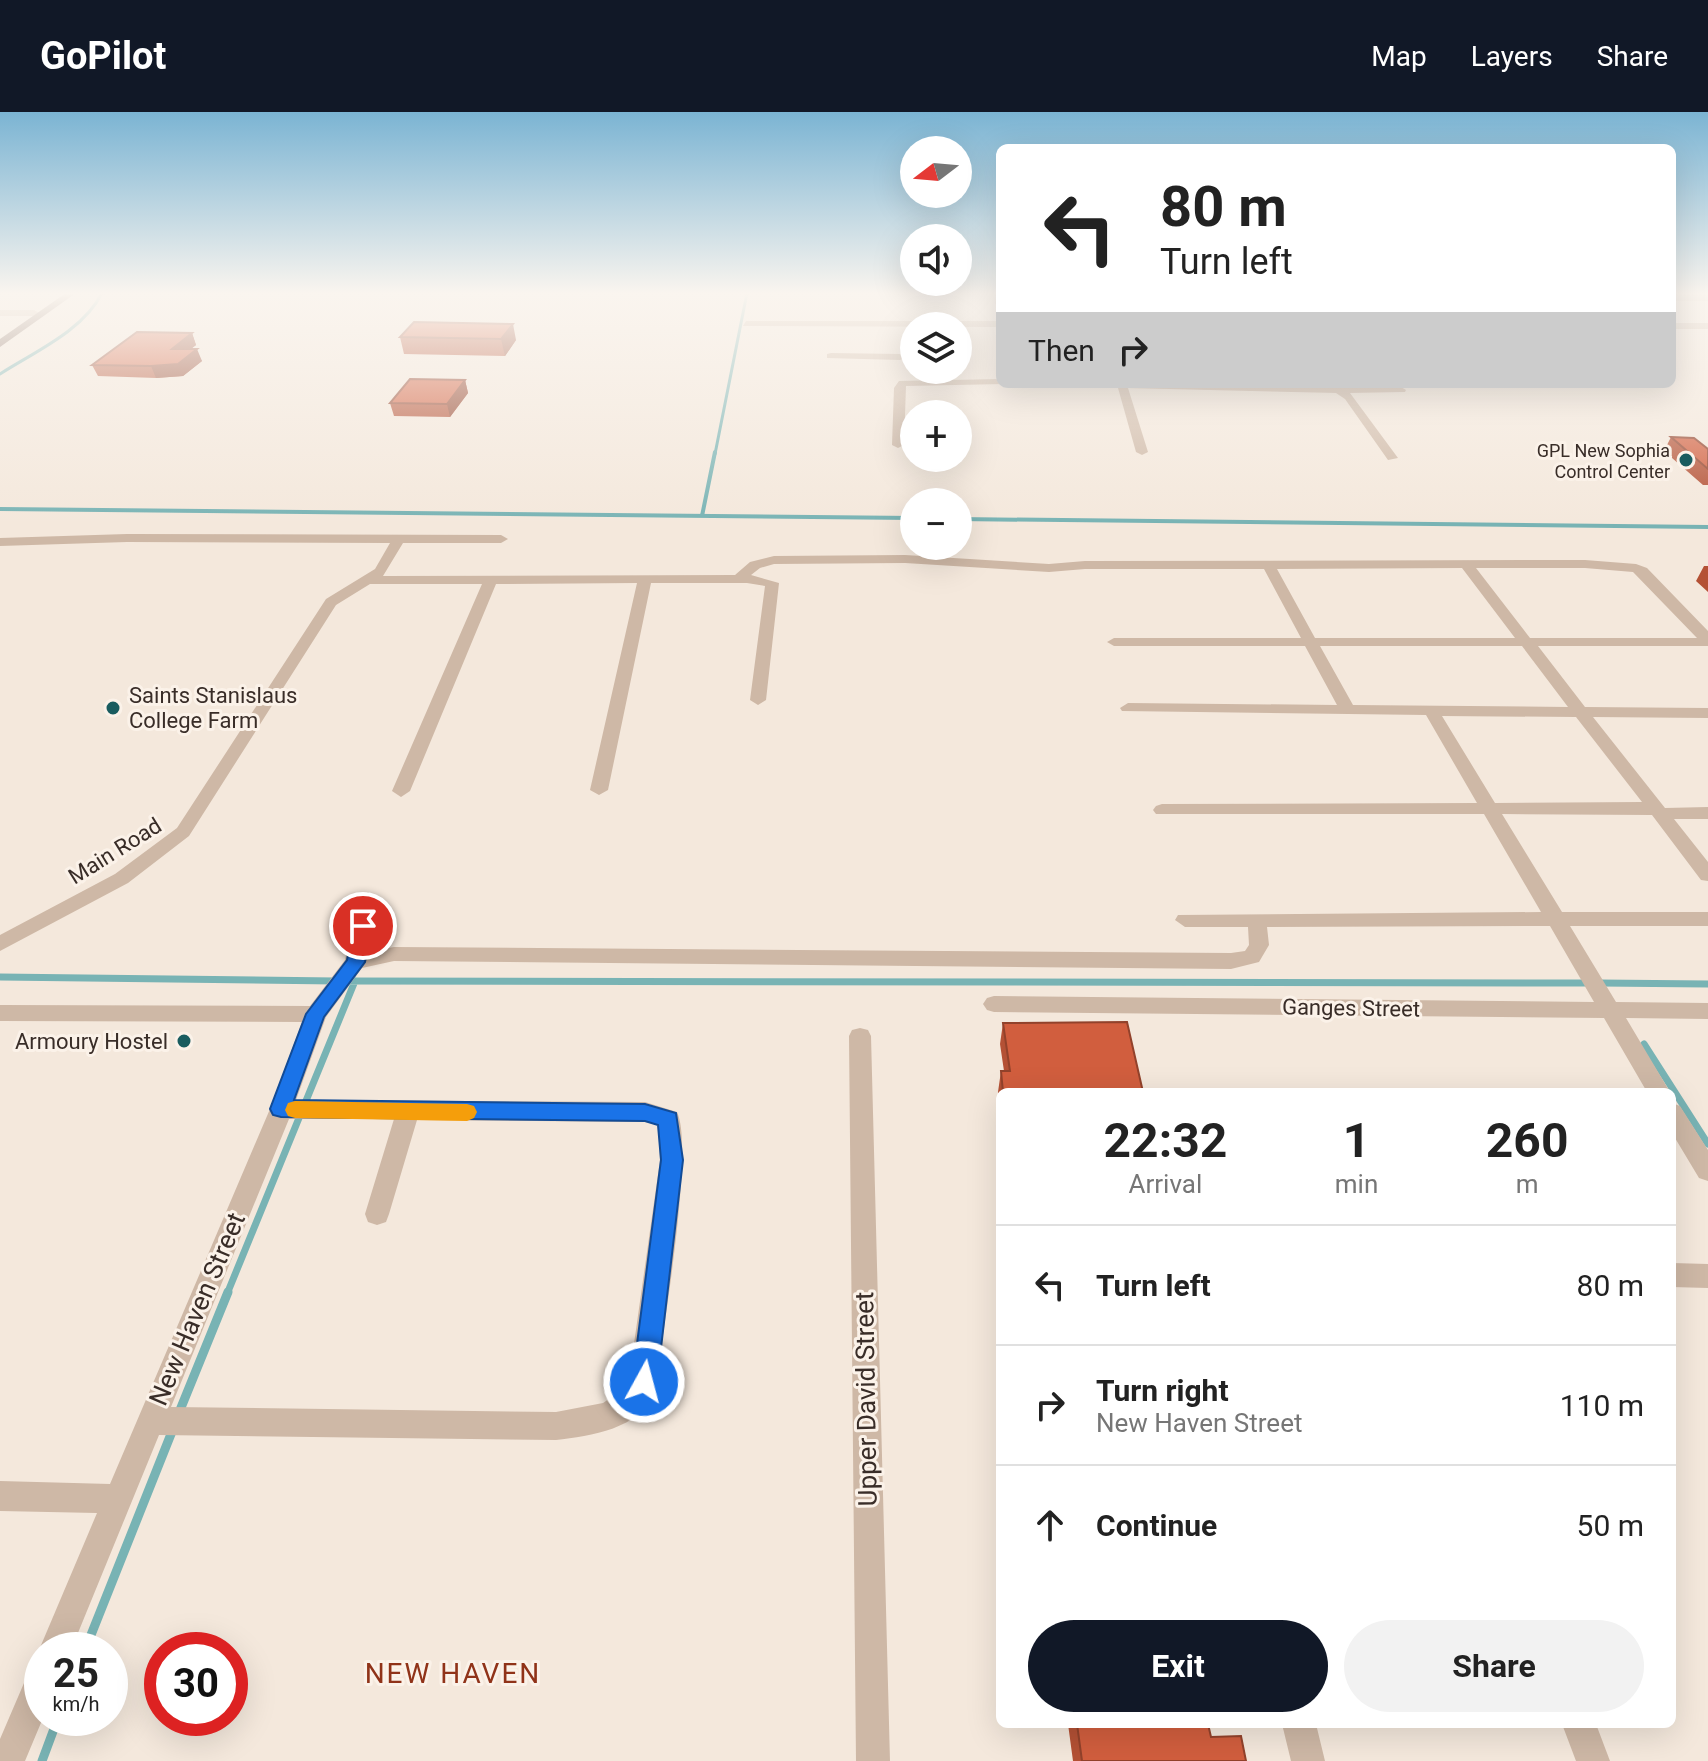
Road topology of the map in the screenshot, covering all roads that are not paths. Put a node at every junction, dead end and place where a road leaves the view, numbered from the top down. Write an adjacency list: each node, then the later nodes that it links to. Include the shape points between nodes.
1 (972, 382): 2 (street)
2 (996, 382)
3 (902, 384): 8 (street)
4 (1123, 388): 9 (street)
5 (1337, 388): 10 (street)
6 (1358, 388): 7 (street)
7 (1401, 390)
8 (898, 445)
9 (1142, 452)
10 (1392, 458)
11 (399, 538): 12 (street); 13 (street); 17 (street)
12 (501, 539)
13 (0, 542)
14 (1466, 565): 15 (street); 20 (street, via 1636,568); 22 (street)
15 (1269, 566): 16 (street, via 1049,568 905,559 774,560 755,565); 23 (street)
16 (738, 579): 19 (street); 24 (street, via 772,583)
17 (371, 580): 18 (street); 42 (street, Main Road, via 331,602 171,845)
18 (491, 580): 19 (street); 31 (street)
19 (645, 580): 30 (street)
20 (1708, 641): 22 (street)
21 (1114, 642): 23 (street)
22 (1526, 642): 23 (street); 28 (street)
23 (1312, 643): 26 (street)
24 (758, 700)
25 (1128, 708): 26 (street)
26 (1347, 709): 27 (street)
27 (1431, 711): 28 (street); 33 (street)
28 (1582, 712): 29 (street); 34 (street)
29 (1708, 713)
30 (599, 790)
31 (401, 791)
32 (1162, 810): 33 (street)
33 (1489, 810): 34 (street, via 1648,808); 38 (street)
34 (1658, 813): 35 (street); 36 (street)
35 (1708, 813)
36 (1708, 875)
37 (368, 899): 43 (street)
38 (1554, 918): 39 (street); 41 (street); 46 (street)
39 (1708, 919)
40 (1185, 920): 41 (street)
41 (1257, 921): 43 (street, via 1259,945 1252,957 1231,961 394,954)
42 (0, 944)
43 (350, 968): 45 (street, New Haven Street)
44 (994, 1004): 46 (street, Ganges Street)
45 (321, 1005): 48 (street); 51 (street, New Haven Street)
46 (1609, 1011): 47 (street, Ganges Street); 50 (street)
47 (1708, 1011)
48 (0, 1013)
49 (860, 1036): 66 (street, Upper David Street)
50 (1657, 1088)
51 (288, 1109): 52 (street); 58 (street, New Haven Street)
52 (408, 1112): 55 (street); 58 (street, via 645,1112 669,1119 672,1160 641,1392 634,1401 613,1413 556,1426)
53 (1676, 1119): 54 (street)
54 (1708, 1171)
55 (377, 1214)
56 (1676, 1275): 57 (street)
57 (1708, 1276)
58 (155, 1421): 60 (street, New Haven Street)
59 (0, 1496): 60 (street)
60 (118, 1499): 61 (street, New Haven Street)
61 (63, 1632)
62 (24, 1723): 65 (street)
63 (1300, 1728): 67 (street)
64 (1581, 1728): 68 (street)
65 (8, 1761)
66 (873, 1761)
67 (1308, 1761)
68 (1593, 1761)

